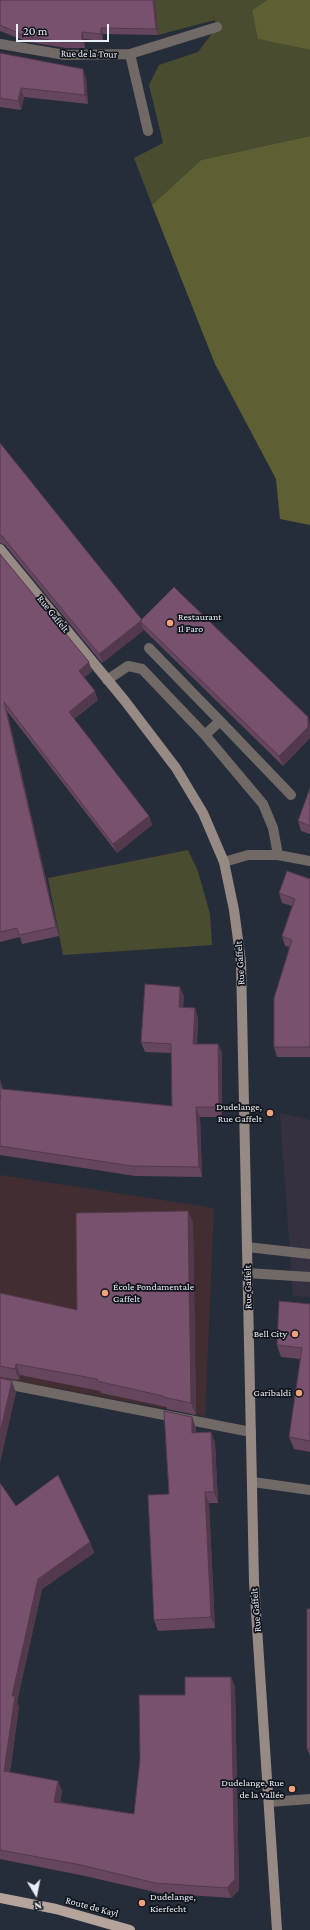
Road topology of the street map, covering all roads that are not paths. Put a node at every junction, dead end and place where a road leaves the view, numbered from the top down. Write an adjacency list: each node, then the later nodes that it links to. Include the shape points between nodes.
1 (217, 27): 3 (street, Rue de la Tour)
2 (0, 44): 3 (street, Rue de la Tour, via 65,55)
3 (130, 54): 4 (street, Rue de la Tour)
4 (148, 131)
5 (0, 549): 7 (main road, Rue Gaffelt)
6 (149, 648): 8 (street)
7 (107, 680): 9 (street, via 128,666 142,669); 13 (main road, Rue Gaffelt, via 176,768 203,813)
8 (220, 721): 9 (street); 10 (street)
9 (205, 735): 11 (street, via 263,804 273,828)
10 (291, 795)
11 (278, 854): 12 (street); 13 (street, via 248,855)
12 (310, 861)
13 (224, 862): 14 (main road, Rue Gaffelt, via 241,962)
14 (247, 1247): 15 (street); 16 (main road, Rue Gaffelt)
15 (310, 1254)
16 (247, 1273): 17 (street); 19 (main road, Rue Gaffelt)
17 (310, 1278)
18 (0, 1383): 19 (street)
19 (251, 1432): 20 (main road, Rue Gaffelt)
20 (253, 1482): 21 (street); 23 (main road, Rue Gaffelt, via 254,1582)
21 (310, 1490)
22 (310, 1799): 23 (street)
23 (269, 1802): 26 (main road, Rue Gaffelt)
24 (0, 1898): 25 (main road, Route de Kayl, via 56,1909)
25 (130, 1930)
26 (277, 1930)

